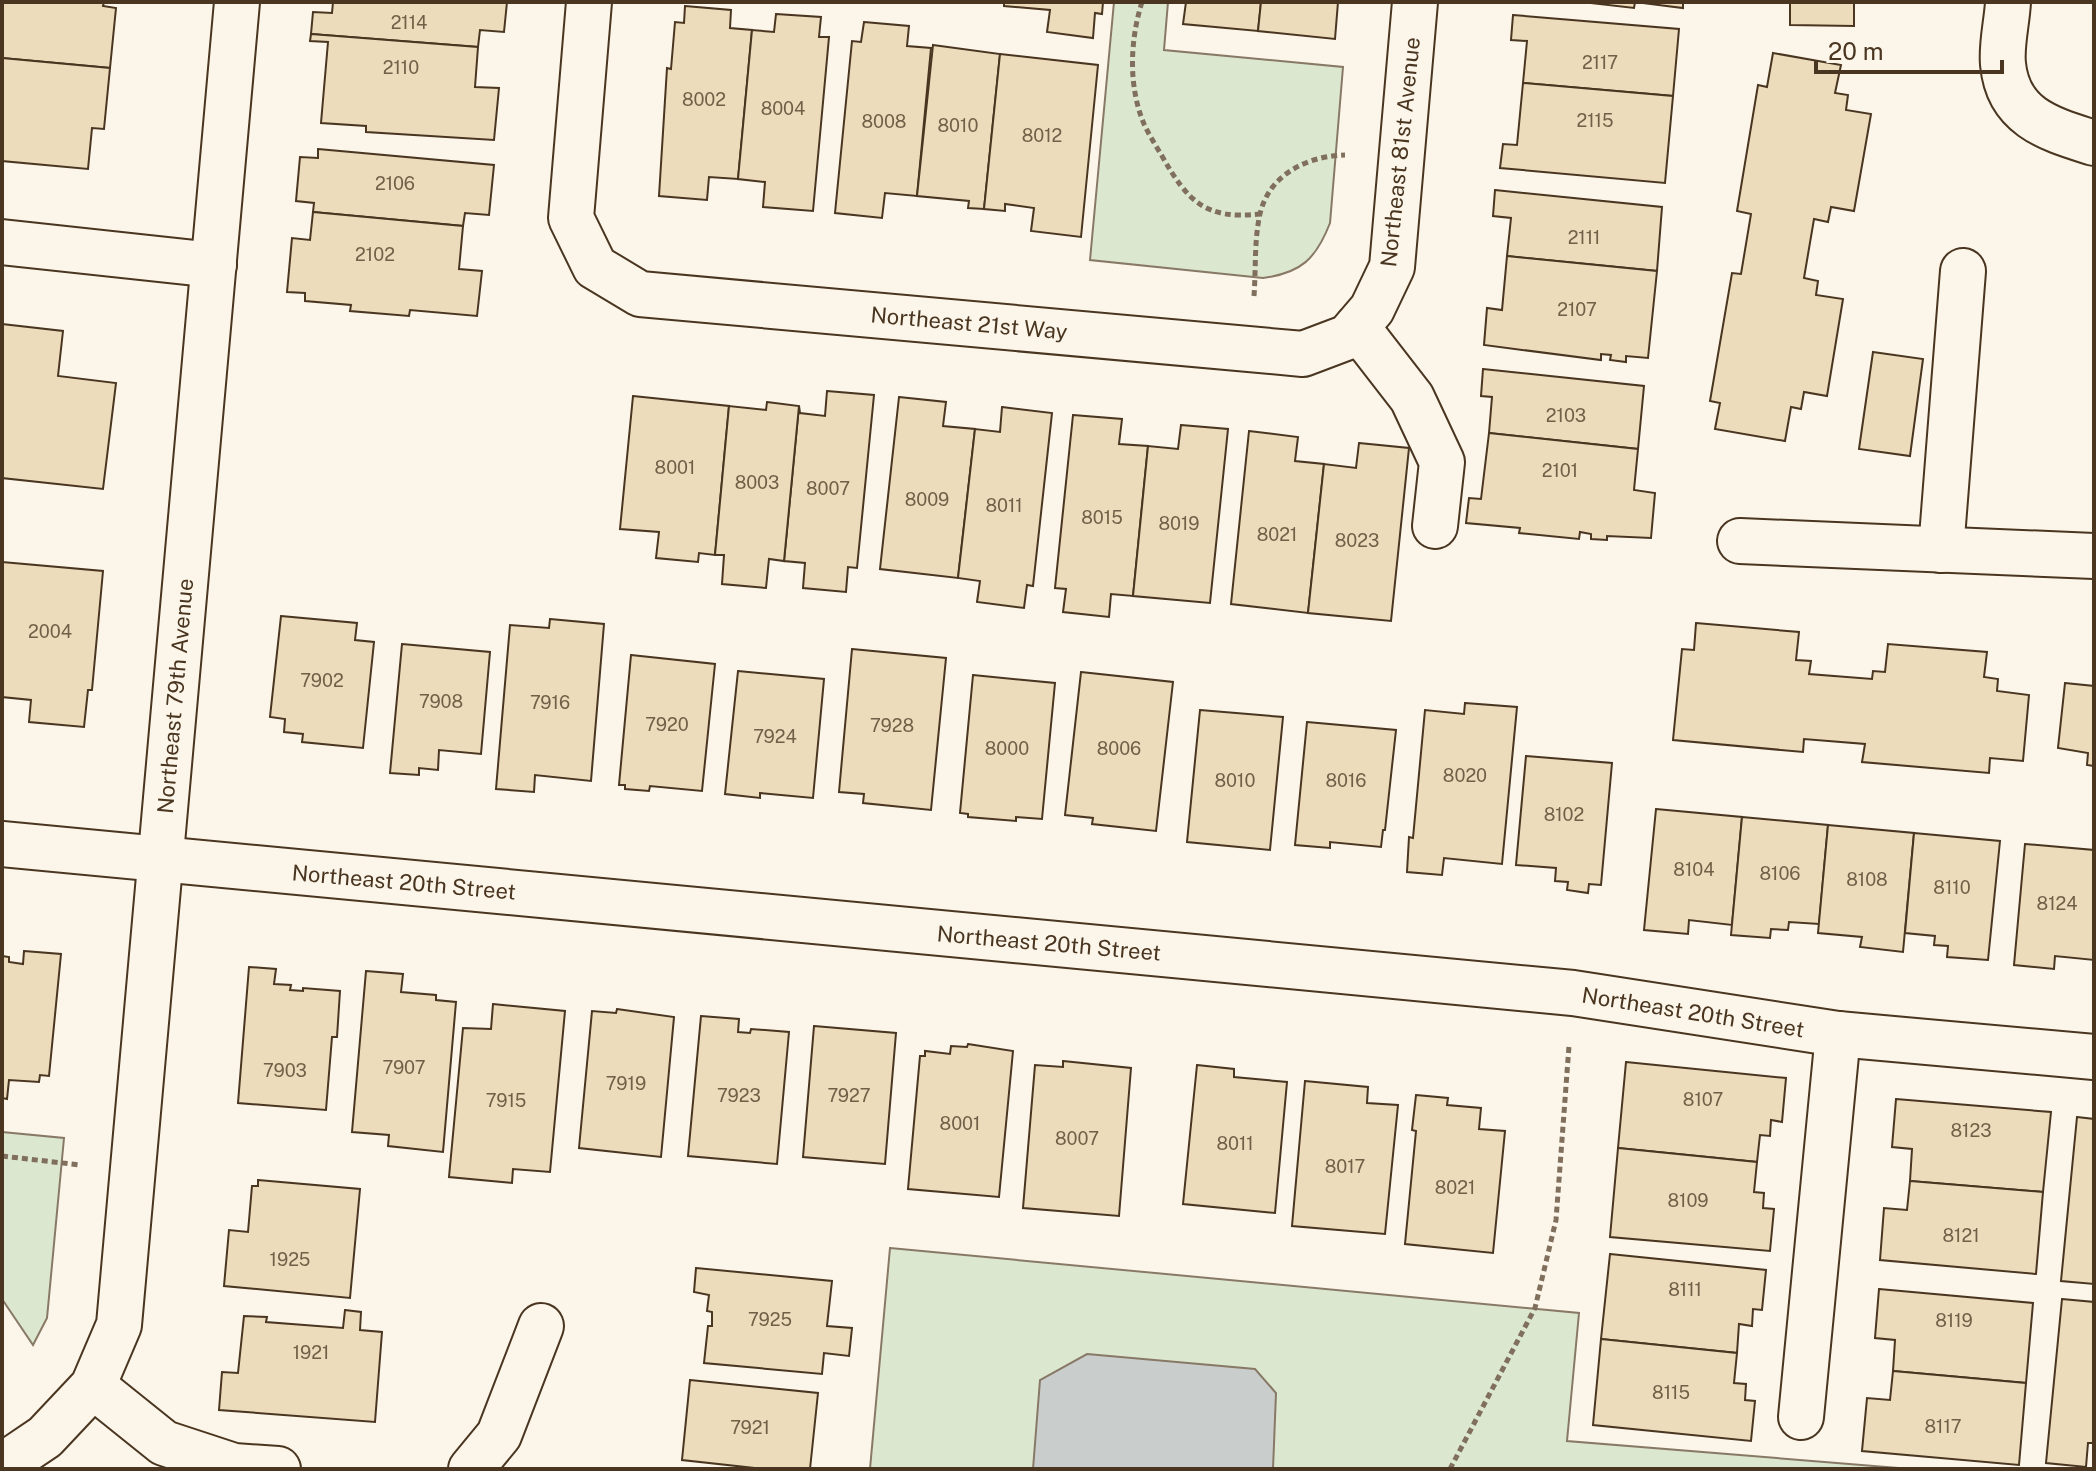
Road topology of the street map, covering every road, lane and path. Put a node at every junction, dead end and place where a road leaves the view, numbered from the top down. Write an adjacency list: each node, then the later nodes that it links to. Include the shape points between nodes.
1 (237, 2): 10 (street, Northeast 79th Avenue)
2 (589, 2): 13 (street, Northeast 21st Way, via 571,218 595,267 640,294)
3 (1142, 2): 8 (path, via 1135,25 1133,75 1143,123 1187,195 1208,210 1234,217)
4 (1415, 2): 7 (street, Northeast 81st Avenue)
5 (2008, 2): 6 (street, via 2003,63 2008,88 2023,111 2045,127)
6 (2094, 143)
7 (1402, 154): 8 (path, via 1307,161 1269,192); 12 (street, Northeast 81st Avenue, via 1392,267 1372,309)
8 (1260, 214): 13 (path)
9 (2, 242): 10 (street)
10 (214, 265): 19 (street, Northeast 79th Avenue)
11 (1963, 271): 16 (street)
12 (1352, 332): 13 (street, Northeast 21st Way, via 1303,354); 14 (street, via 1412,398 1442,462)
13 (1251, 349)
14 (1435, 526)
15 (1740, 541): 16 (street)
16 (1941, 550): 17 (street)
17 (2094, 556)
18 (2, 844): 19 (street, Northeast 20th Street)
19 (161, 859): 20 (street, Northeast 20th Street); 24 (street, Northeast 79th Avenue)
20 (1573, 993): 21 (street, Northeast 20th Street); 31 (path, via 1556,1220 1535,1308)
21 (1838, 1034): 22 (street, Northeast 20th Street); 27 (street)
22 (2094, 1057)
23 (2, 1156): 24 (path)
24 (132, 1171): 26 (street, Northeast 79th Avenue, via 119,1325)
25 (541, 1326): 30 (street, via 499,1435)
26 (93, 1386): 28 (street, via 45,1437); 29 (street, via 164,1443 234,1466)
27 (1801, 1417)
28 (2, 1466)
29 (278, 1469)
30 (471, 1469)
31 (1450, 1469)

